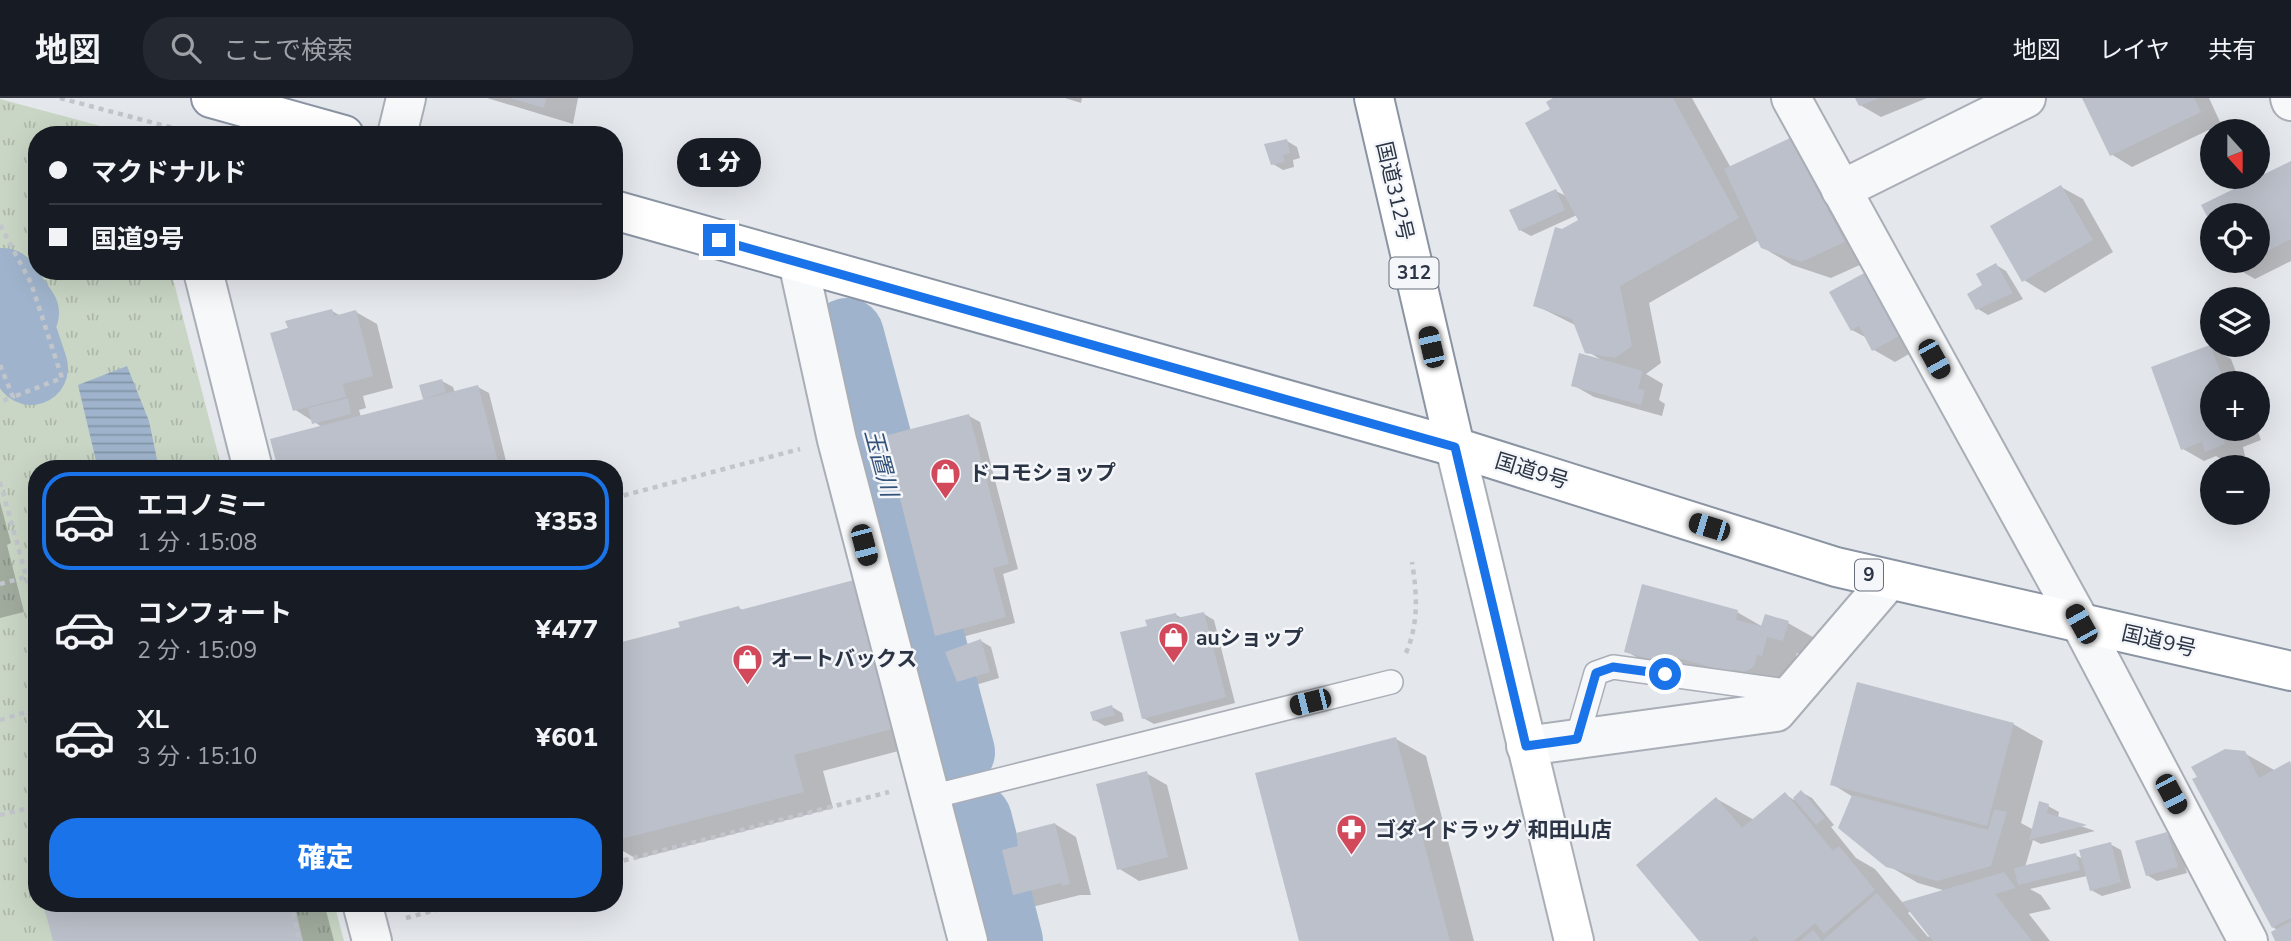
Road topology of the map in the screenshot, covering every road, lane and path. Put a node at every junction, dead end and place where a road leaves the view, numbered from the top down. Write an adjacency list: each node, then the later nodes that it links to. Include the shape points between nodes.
1 (60, 98): 8 (path)
2 (211, 98): 7 (main road)
3 (406, 98): 10 (street)
4 (1374, 98): 22 (main road, 国道312号 / 312)
5 (1791, 98): 11 (street)
6 (2026, 98): 11 (street)
7 (258, 123): 9 (main road)
8 (165, 126)
9 (280, 126)
10 (399, 126)
11 (1841, 190): 31 (street)
12 (623, 213): 14 (main road, 国道9号 / 9)
13 (0, 225): 15 (path)
14 (798, 262): 21 (street); 22 (main road, 国道9号 / 9)
15 (28, 278)
16 (29, 280): 19 (path, via 62,378)
17 (205, 280): 23 (street)
18 (0, 365): 19 (path)
19 (13, 397): 20 (path)
20 (0, 402)
21 (837, 440): 25 (path); 39 (street)
22 (1455, 447): 29 (main road, 国道9号 / 9); 38 (main road, 国道312号)
23 (251, 460)
24 (0, 482): 27 (path)
25 (623, 496)
26 (1412, 562): 33 (path, via 1415,620 1408,649)
27 (28, 573)
28 (28, 576): 30 (path)
29 (1889, 580): 31 (main road, 国道9号 / 9); 34 (street)
30 (0, 584)
31 (2081, 624): 32 (main road, 国道9号 / 9); 49 (street)
32 (2291, 671)
33 (1391, 682): 39 (lane)
34 (1794, 692): 37 (street, via 1776,712); 37 (lane, via 1613,667 1596,673)
35 (28, 713): 36 (path)
36 (0, 720)
37 (1577, 739): 38 (street)
38 (1526, 746): 48 (main road, 国道312号)
39 (929, 789): 42 (path); 47 (street)
40 (28, 808): 41 (path)
41 (0, 815)
42 (623, 861)
43 (293, 912): 46 (path)
44 (422, 912): 45 (path)
45 (368, 924)
46 (299, 941)
47 (968, 941)
48 (1574, 941)
49 (2248, 941)

